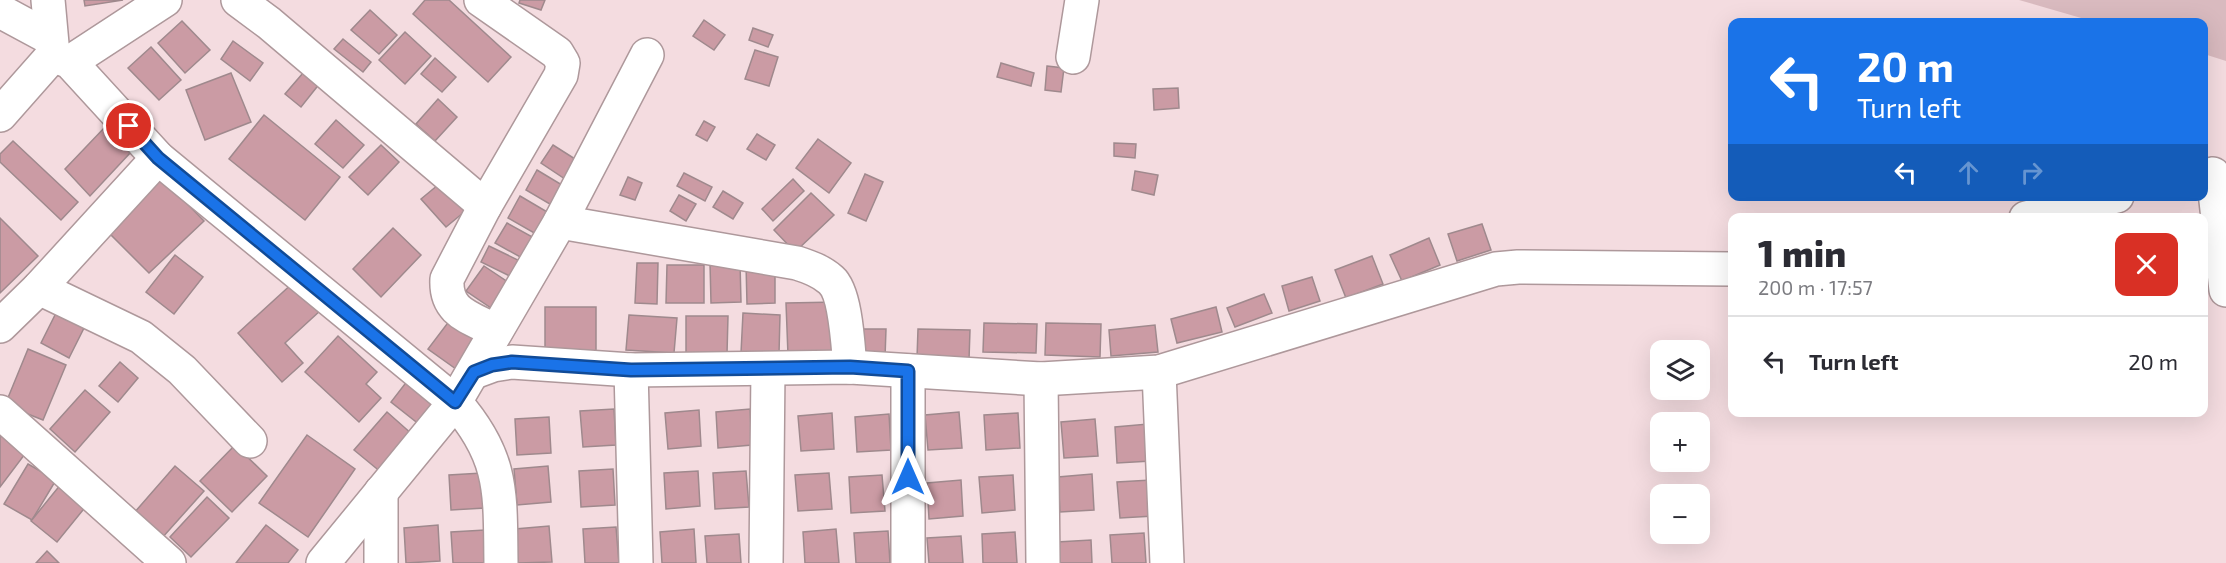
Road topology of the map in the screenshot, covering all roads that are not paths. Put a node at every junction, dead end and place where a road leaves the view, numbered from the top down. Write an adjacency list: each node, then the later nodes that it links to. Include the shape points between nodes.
1 (48, 0): 8 (street)
2 (165, 0): 8 (street)
3 (238, 0): 7 (street)
4 (481, 0): 15 (street, via 557,53 563,63 561,75)
5 (1082, 0): 10 (street)
6 (0, 11): 8 (street)
7 (270, 12): 15 (street)
8 (58, 52): 11 (street); 12 (street)
9 (647, 55): 17 (street)
10 (1074, 57)
11 (0, 114)
12 (158, 158): 19 (street); 30 (street)
13 (2214, 174): 20 (street)
14 (2096, 201): 16 (street)
15 (485, 206): 22 (street, via 447,279 446,292 456,310)
16 (2047, 213)
17 (560, 222): 22 (street); 23 (street, via 814,268 833,281 840,294)
18 (1728, 269): 28 (street, via 1496,269)
19 (39, 288): 21 (street); 32 (street, via 141,337 182,370)
20 (2226, 290)
21 (0, 326)
22 (496, 331): 27 (street)
23 (850, 367): 24 (street); 26 (street)
24 (768, 369): 25 (street); 39 (street)
25 (631, 370): 27 (street, via 512,362); 38 (street)
26 (908, 371): 29 (street); 40 (street)
27 (474, 372): 30 (street)
28 (1159, 372): 29 (street); 42 (street)
29 (1041, 379): 41 (street)
30 (455, 402): 33 (street); 37 (street, via 489,451 496,472)
31 (0, 412): 34 (street)
32 (250, 441)
33 (381, 492): 35 (street); 36 (street)
34 (169, 563)
35 (323, 563)
36 (381, 563)
37 (501, 563)
38 (636, 563)
39 (766, 563)
40 (908, 563)
41 (1043, 563)
42 (1167, 563)

